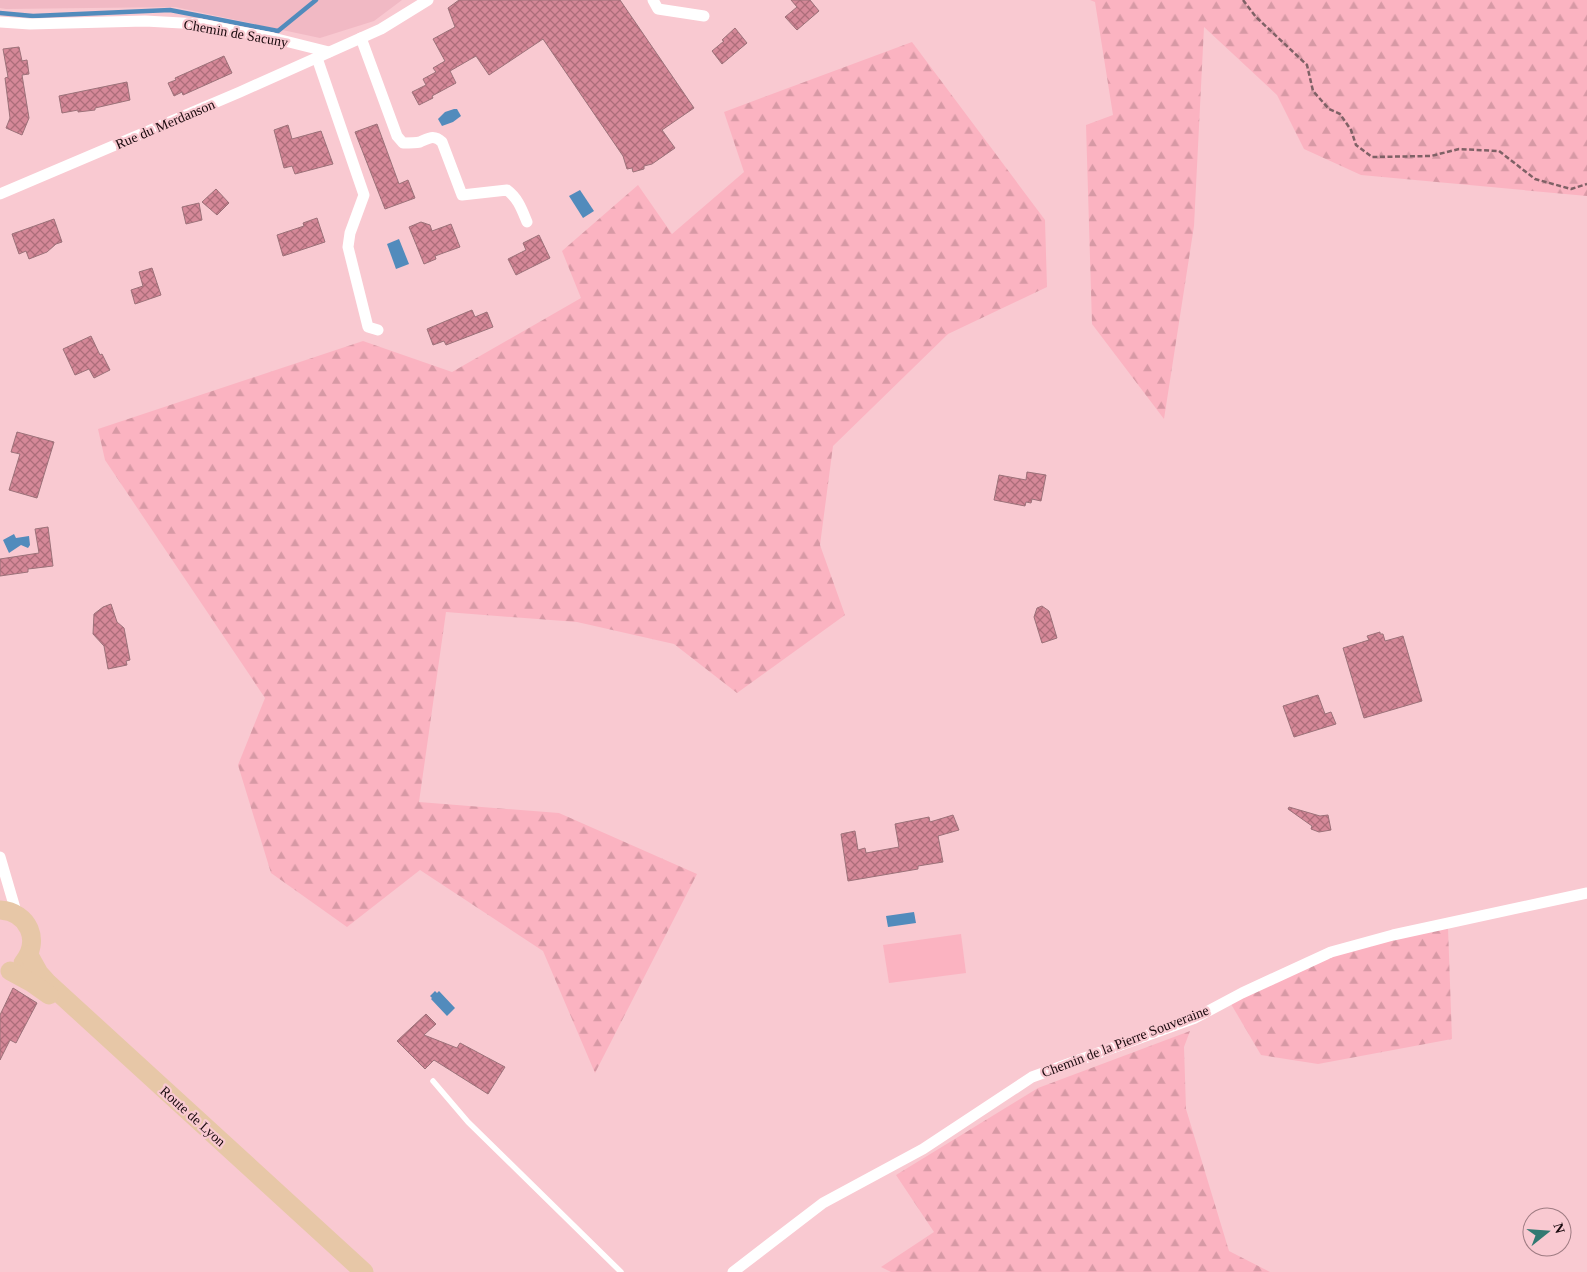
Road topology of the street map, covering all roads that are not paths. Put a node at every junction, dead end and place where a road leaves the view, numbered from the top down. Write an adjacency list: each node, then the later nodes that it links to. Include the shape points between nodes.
1 (428, 0): 5 (street)
2 (653, 0): 3 (street, via 658,9)
3 (704, 16)
4 (0, 22): 6 (street, Chemin de Sacuny, via 200,24)
5 (361, 38): 6 (street); 9 (street, via 397,136 403,144 438,137 462,194 507,190 514,195)
6 (330, 52): 7 (street, Rue du Merdanson)
7 (317, 58): 8 (street, Rue du Merdanson); 10 (street, via 364,195 348,247 368,327)
8 (0, 194)
9 (526, 222)
10 (378, 330)
11 (0, 857): 13 (street)
12 (1587, 893): 20 (street, Chemin de la Pierre Souveraine, via 1393,935 1331,952 1195,1018 1032,1076 923,1149 823,1203)
13 (8, 913): 14 (main road, via 24,920 29,928 32,946)
14 (29, 955): 15 (main road, via 18,968); 18 (main road, Route de Lyon, via 48,983)
15 (3, 973): 17 (main road, Route de Lyon, via 44,990)
16 (433, 1082): 19 (lane, via 468,1122)
17 (350, 1272)
18 (364, 1272)
19 (621, 1272)
20 (733, 1272)

